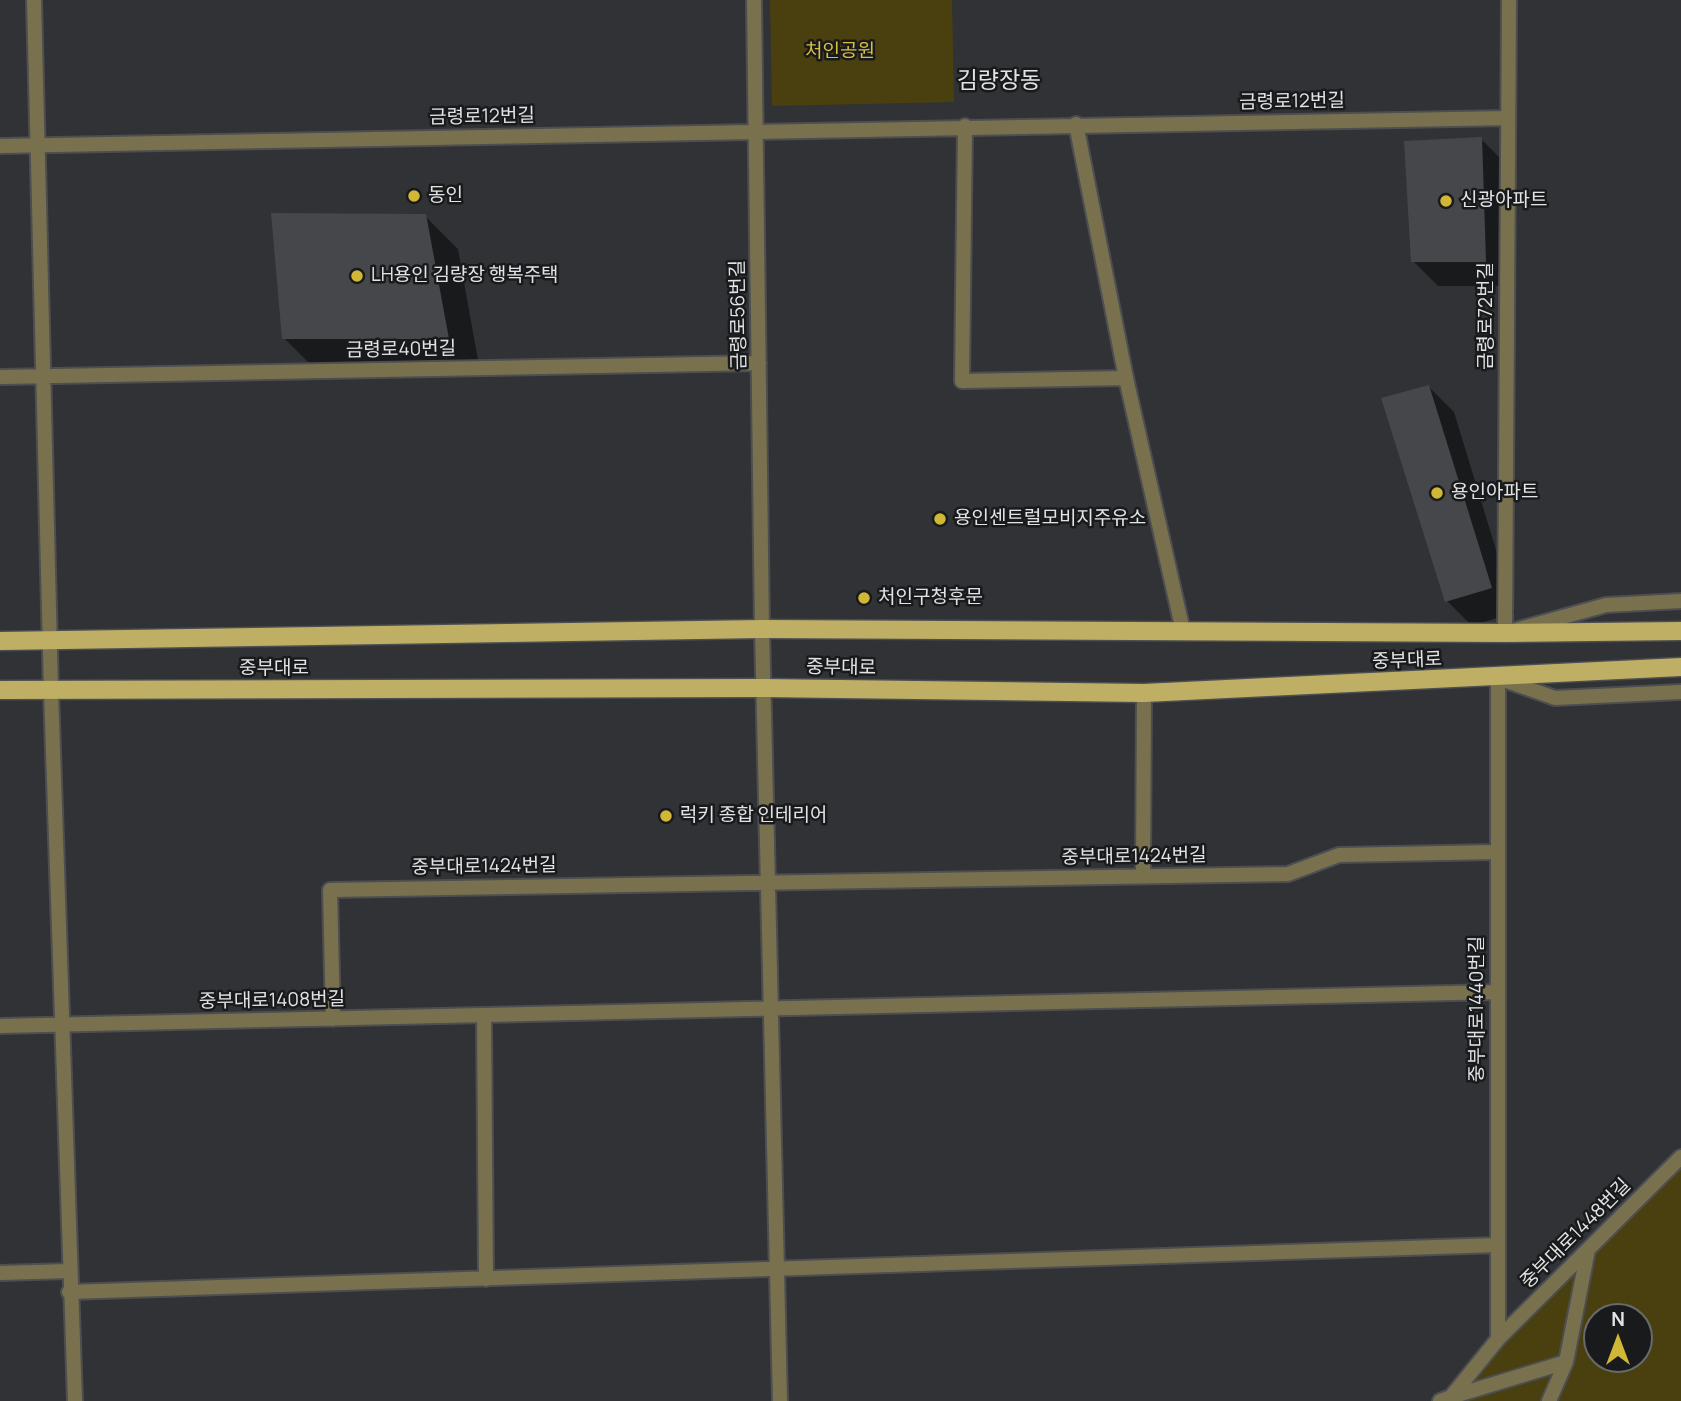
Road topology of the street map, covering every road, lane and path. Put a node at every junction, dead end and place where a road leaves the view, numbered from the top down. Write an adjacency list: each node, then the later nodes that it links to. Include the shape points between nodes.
1 (34, 0): 9 (street)
2 (754, 0): 7 (street, 금령로56번길)
3 (1509, 0): 4 (street, 금령로72번길)
4 (1508, 118): 5 (street, 금령로12번길); 18 (street, 금령로72번길)
5 (1076, 124): 6 (street, 금령로12번길); 13 (street)
6 (965, 126): 7 (street, 금령로12번길); 13 (street, via 962,381)
7 (756, 131): 9 (street, 금령로12번길); 10 (street, 금령로56번길)
8 (0, 146): 9 (street, 금령로12번길)
9 (38, 146): 11 (street)
10 (759, 363): 11 (street, 금령로40번길); 15 (street, 금령로56번길)
11 (43, 376): 12 (street, 금령로40번길); 20 (street)
12 (0, 377)
13 (1126, 378): 16 (street)
14 (1681, 601): 18 (street, via 1606,605)
15 (762, 629): 16 (main road, 중부대로); 20 (main road, 중부대로); 23 (street)
16 (1183, 631): 18 (main road, 중부대로)
17 (1681, 631): 18 (main road, 중부대로)
18 (1505, 633)
19 (0, 641): 20 (main road, 중부대로)
20 (50, 642): 25 (street)
21 (1681, 667): 22 (main road, 중부대로)
22 (1498, 678): 26 (street, via 1555,698); 27 (main road, 중부대로); 28 (street, 중부대로1440번길)
23 (763, 688): 25 (main road, 중부대로); 27 (main road, 중부대로); 30 (street)
24 (0, 690): 25 (main road, 중부대로)
25 (51, 691): 35 (street)
26 (1681, 692)
27 (1144, 693): 29 (street)
28 (1496, 852): 29 (street, 중부대로1424번길, via 1339,855 1288,874); 31 (street, 중부대로1440번길)
29 (1143, 876): 30 (street, 중부대로1424번길)
30 (768, 880): 32 (street); 34 (street, 중부대로1424번길, via 330,890)
31 (1497, 992): 32 (street); 38 (street, 중부대로1440번길)
32 (771, 1009): 33 (street, 중부대로1408번길); 40 (street)
33 (484, 1015): 34 (street, 중부대로1408번길); 43 (street)
34 (332, 1019): 35 (street, 중부대로1408번길)
35 (61, 1025): 36 (street, 중부대로1408번길); 41 (street)
36 (0, 1026)
37 (1681, 1157): 39 (street, 중부대로1448번길)
38 (1498, 1245): 40 (street); 45 (street, 중부대로1440번길)
39 (1589, 1248): 45 (street, 중부대로1448번길); 46 (street)
40 (777, 1269): 43 (street); 49 (street)
41 (68, 1271): 42 (street); 44 (street)
42 (0, 1273)
43 (486, 1279): 44 (street)
44 (69, 1292): 48 (street)
45 (1498, 1339): 47 (street)
46 (1566, 1362): 47 (street); 50 (street)
47 (1445, 1399)
48 (75, 1401)
49 (780, 1401)
50 (1549, 1401)

